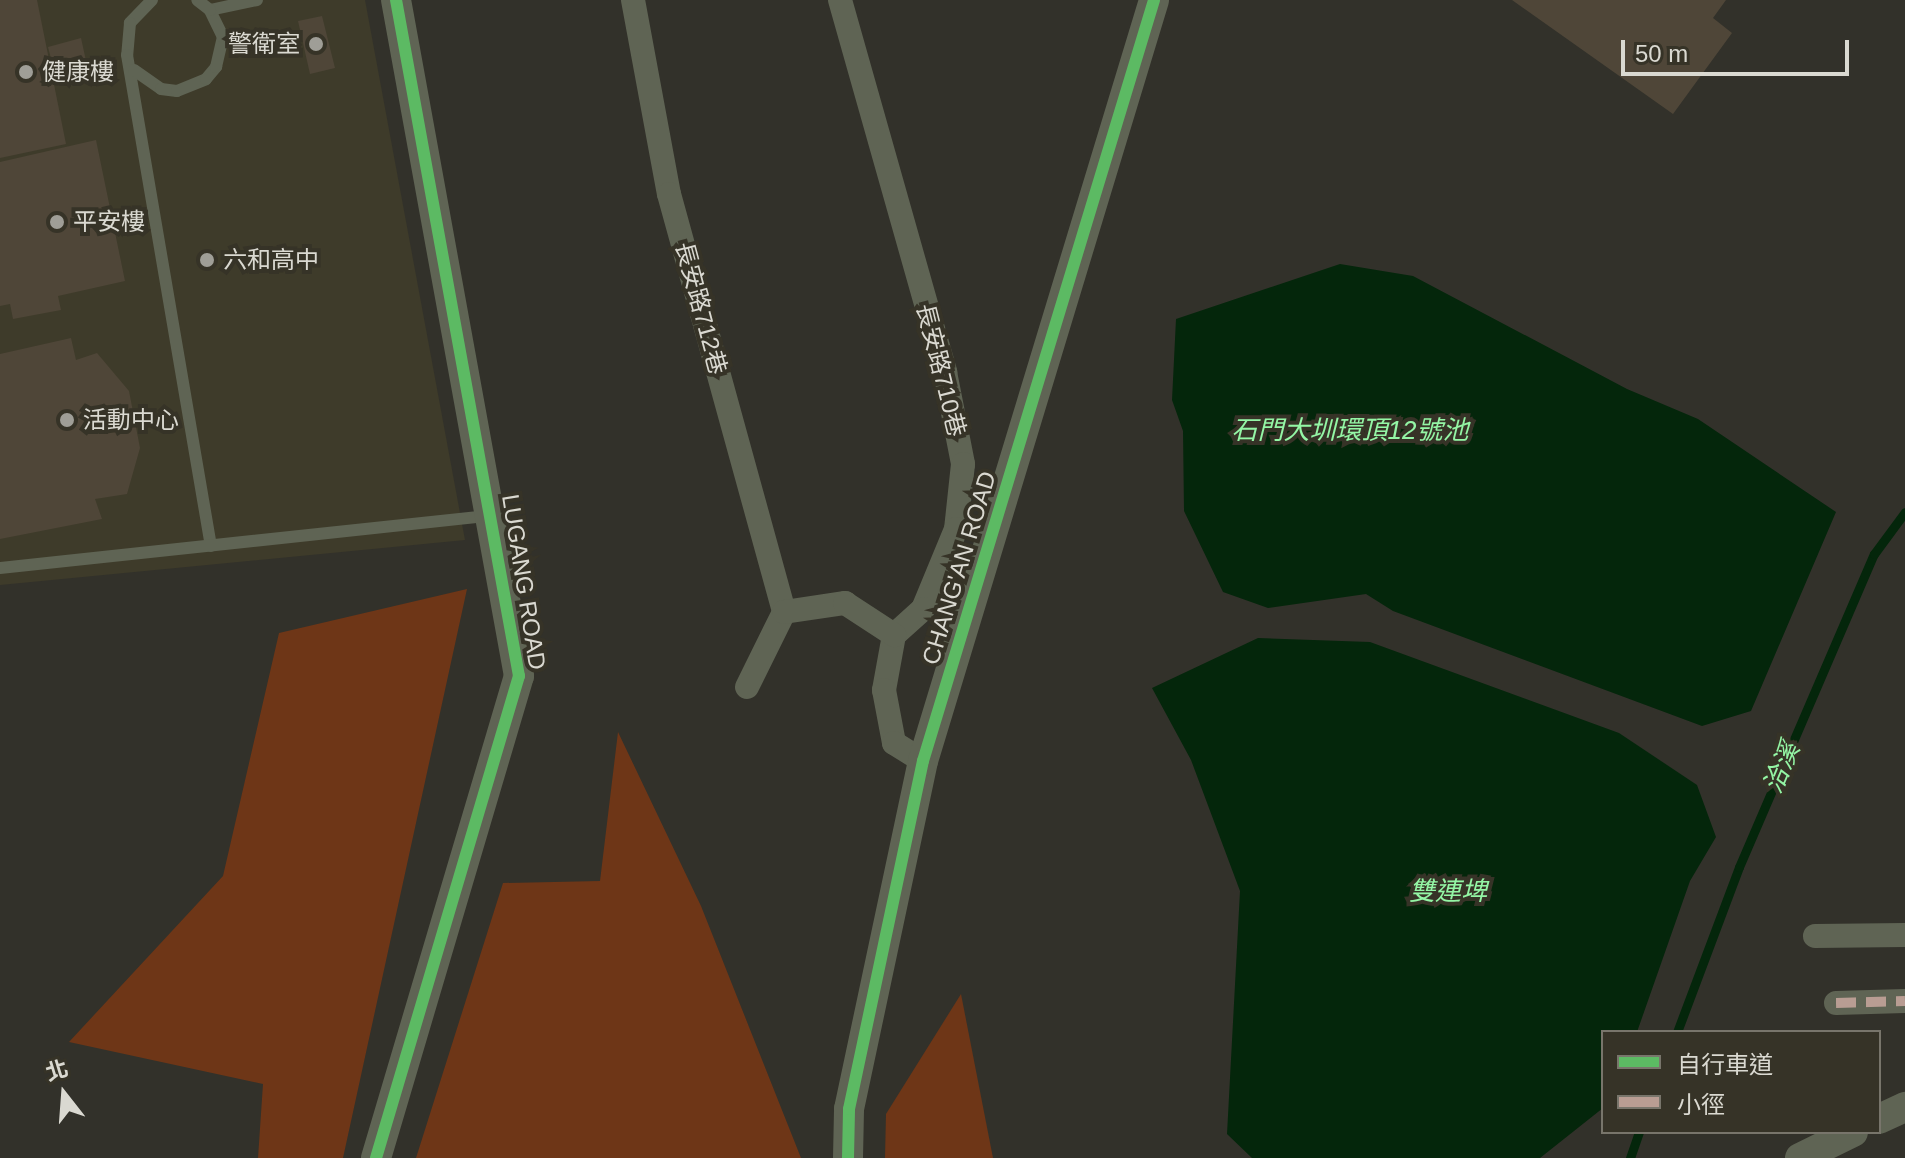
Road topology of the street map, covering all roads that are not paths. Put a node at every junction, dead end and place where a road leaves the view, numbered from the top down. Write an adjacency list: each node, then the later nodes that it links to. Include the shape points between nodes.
1 (152, 0): 9 (lane, via 140,9 126,38)
2 (197, 0): 8 (lane)
3 (257, 0): 8 (lane)
4 (396, 0): 10 (street, LUGANG ROAD)
5 (633, 0): 13 (street, 長安路712巷, via 669,194)
6 (840, 0): 14 (street, 長安路710巷, via 945,372 963,464 956,529 923,609)
7 (1154, 0): 16 (street, CHANG'AN ROAD)
8 (210, 10): 9 (lane, via 223,37 216,67 206,79 169,90)
9 (134, 70): 11 (lane)
10 (493, 515): 11 (lane); 24 (street, LUGANG ROAD, via 519,676)
11 (211, 546): 12 (lane)
12 (0, 568)
13 (784, 612): 14 (street, via 845,603); 15 (street)
14 (894, 635): 16 (street, via 884,690 894,743)
15 (747, 687)
16 (923, 761): 25 (street, CHANG'AN ROAD, via 849,1109)
17 (1905, 935): 18 (street)
18 (1815, 936)
19 (1905, 1001): 20 (street)
20 (1836, 1003)
21 (1905, 1107): 22 (street)
22 (1881, 1118)
23 (1849, 1134): 26 (street)
24 (376, 1158)
25 (848, 1158)
26 (1800, 1158)

